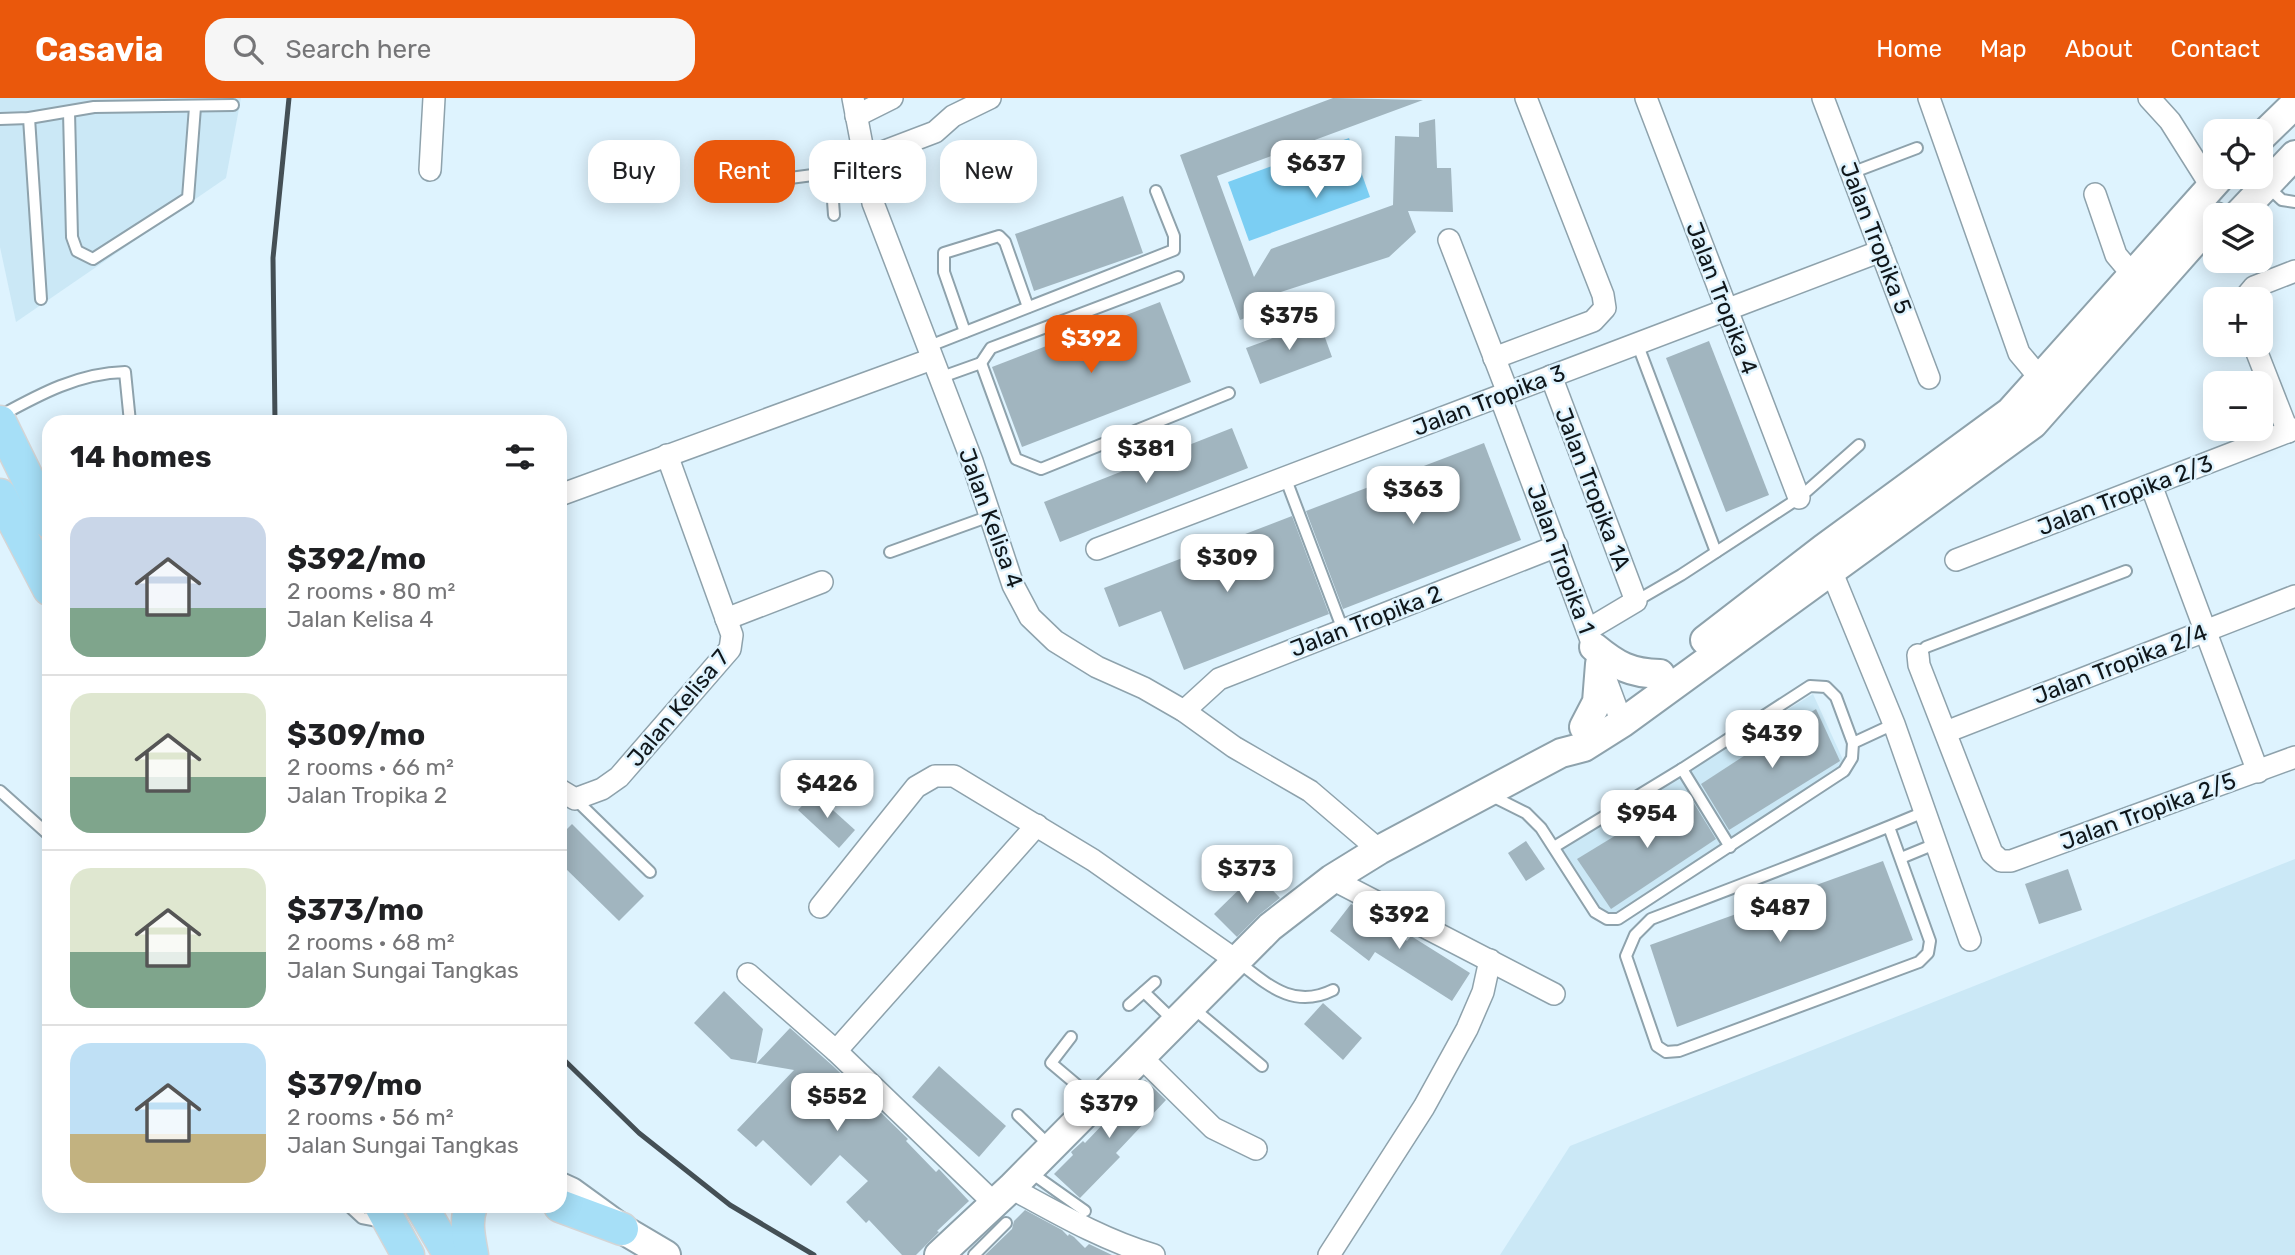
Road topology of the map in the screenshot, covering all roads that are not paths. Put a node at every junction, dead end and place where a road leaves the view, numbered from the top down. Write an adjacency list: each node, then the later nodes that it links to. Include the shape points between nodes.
1 (434, 98): 25 (street)
2 (892, 98): 12 (street)
3 (990, 98): 19 (street)
4 (1526, 98): 51 (street, via 1605,308 1593,321)
5 (1646, 98): 47 (street, Jalan Tropika 4)
6 (1823, 98): 26 (street, Jalan Tropika 5)
7 (1929, 98): 56 (street, via 2019,353)
8 (2149, 98): 23 (street)
9 (2295, 104): 16 (street)
10 (233, 105): 11 (lane)
11 (195, 107): 13 (lane); 13 (lane, via 188,198 93,259 77,251 72,237)
12 (855, 107): 18 (street, Jalan Kelisa 4)
13 (69, 111): 14 (lane)
14 (29, 118): 15 (lane); 45 (lane)
15 (0, 119)
16 (2273, 125)
17 (2295, 133): 22 (street)
18 (861, 140)
19 (917, 140)
20 (1917, 148): 26 (lane)
21 (2295, 155): 24 (street)
22 (2273, 161)
23 (2203, 164)
24 (2273, 169)
25 (430, 170)
26 (1851, 173): 39 (street, Jalan Tropika 5)
27 (2210, 189): 43 (street)
28 (2247, 189): 35 (street)
29 (2271, 189): 32 (lane, via 2282,200)
30 (1156, 191): 46 (lane, via 1174,236 1174,250)
31 (2095, 194): 43 (street, via 2116,256)
32 (2295, 202)
33 (833, 203): 36 (lane)
34 (873, 203): 52 (street, Jalan Kelisa 4)
35 (2231, 203)
36 (834, 215)
37 (2203, 228): 43 (street)
38 (1449, 240): 51 (street, Jalan Tropika 1)
39 (1881, 251): 47 (street, Jalan Tropika 3); 55 (street, Jalan Tropika 5)
40 (2203, 253): 43 (street, via 2176,282)
41 (2295, 271): 44 (street)
42 (1178, 277): 53 (lane, via 991,348)
43 (2143, 280): 56 (street); 76 (street, via 2033,424)
44 (2254, 287)
45 (41, 299)
46 (1028, 307): 48 (lane); 48 (lane, via 999,236 944,253 944,272)
47 (1726, 309): 49 (street, Jalan Tropika 3); 69 (street, Jalan Tropika 4)
48 (965, 332): 52 (lane)
49 (1637, 343): 54 (street, Jalan Tropika 3); 75 (lane)
50 (2260, 357): 62 (street)
51 (1494, 358): 58 (street, Jalan Tropika 1)
52 (933, 361): 53 (lane); 64 (street); 71 (street, Jalan Kelisa 4)
53 (981, 363): 57 (lane, via 1016,459 1041,469)
54 (1550, 376): 58 (street, Jalan Tropika 3); 82 (street, Jalan Tropika 1A)
55 (1929, 378)
56 (2040, 378): 76 (street, via 2010,412)
57 (1229, 393)
58 (1504, 394): 65 (street, Jalan Tropika 3); 72 (street, Jalan Tropika 1)
59 (129, 415): 60 (lane, via 125,372 100,373 44,392)
60 (0, 416)
61 (0, 422): 70 (main road)
62 (2291, 430): 66 (street, Jalan Tropika 2/3)
63 (1859, 445): 69 (lane)
64 (667, 455): 67 (street); 83 (street, Jalan Kelisa 7)
65 (1285, 477): 73 (street, Jalan Tropika 3); 84 (lane)
66 (2151, 485): 77 (street, Jalan Tropika 2/3); 85 (street)
67 (567, 492)
68 (0, 495): 79 (main road)
69 (1800, 498): 75 (lane)
70 (42, 508)
71 (990, 516): 74 (lane); 89 (street, Jalan Kelisa 4, via 1013,585 1031,617 1055,642)
72 (1557, 547): 84 (street, Jalan Tropika 2); 86 (street, Jalan Tropika 1)
73 (1097, 549)
74 (890, 552)
75 (1716, 552): 82 (lane)
76 (1827, 560): 88 (street); 90 (street); 91 (street)
77 (1956, 560)
78 (2126, 571): 87 (lane, via 1926,647)
79 (42, 576)
80 (822, 582): 83 (street)
81 (2295, 596): 85 (street, Jalan Tropika 2/4)
82 (1636, 601): 86 (street)
83 (726, 619): 101 (street, Jalan Kelisa 7, via 732,635 730,649 619,777 602,789)
84 (1343, 630): 89 (street, Jalan Tropika 2, via 1219,679)
85 (2205, 631): 93 (street, Jalan Tropika 2/4); 98 (street)
86 (1594, 647): 88 (street, via 1623,668 1638,674); 90 (street, Jalan Tropika 1); 92 (street, via 1597,702)
87 (1918, 655): 93 (street)
88 (1660, 674): 90 (street)
89 (1184, 710): 109 (street, Jalan Kelisa 4, via 1234,747 1310,792)
90 (1619, 715): 92 (street); 95 (street, via 1584,747)
91 (1894, 724): 94 (lane); 102 (street)
92 (1584, 727): 95 (street)
93 (1946, 732): 98 (street, Jalan Tropika 2/5, via 1992,853 2001,862)
94 (1853, 743): 97 (lane, via 1836,697 1826,687 1810,686); 108 (lane, via 1852,758 1844,771)
95 (1560, 753): 100 (street)
96 (2295, 757): 98 (street, Jalan Tropika 2/5)
97 (1682, 769): 107 (lane); 108 (lane)
98 (2258, 772)
99 (0, 791): 105 (lane)
100 (1488, 793): 107 (lane, via 1526,813); 109 (street)
101 (567, 794): 111 (lane)
102 (1924, 812): 104 (lane); 106 (street)
103 (1037, 825): 113 (street, via 954,776 935,776 916,787); 116 (street); 125 (street)
104 (1889, 827): 110 (lane); 110 (lane, via 1651,919 1626,956 1657,1046 1666,1052 1679,1051 1919,962 1928,953 1930,941)
105 (42, 829)
106 (1935, 844): 110 (lane); 114 (street)
107 (1554, 847): 108 (lane, via 1595,912 1607,919 1618,919)
108 (1730, 848)
109 (1379, 850): 112 (street)
110 (1901, 858)
111 (650, 872)
112 (1338, 875): 115 (street); 116 (street, via 1270,927)
113 (820, 907)
114 (1970, 940)
115 (1490, 960): 121 (street); 147 (street, via 1483,992 1467,1028 1424,1107)
116 (1237, 961): 119 (lane, via 1280,992 1305,998); 123 (street)
117 (748, 974): 125 (street)
118 (1155, 982): 120 (lane)
119 (1333, 990)
120 (1144, 992): 122 (lane); 123 (lane)
121 (1554, 994)
122 (1129, 1005)
123 (1183, 1014): 126 (street); 127 (lane)
124 (1071, 1037): 128 (lane, via 1051,1063)
125 (836, 1051): 133 (street)
126 (1140, 1056): 128 (street); 131 (street, via 1213,1128)
127 (1262, 1066)
128 (1096, 1101): 130 (street)
129 (1018, 1115): 130 (lane)
130 (1052, 1147): 133 (street)
131 (1256, 1149)
132 (567, 1193): 139 (main road)
133 (1010, 1196): 134 (lane); 140 (street); 145 (street); 146 (lane)
134 (1085, 1211)
135 (356, 1213): 138 (lane, via 362,1219)
136 (425, 1213): 142 (main road)
137 (469, 1213): 143 (main road)
138 (386, 1215): 141 (main road)
139 (622, 1228): 144 (street)
140 (1150, 1254)
141 (408, 1255)
142 (450, 1255)
143 (472, 1255)
144 (666, 1255)
145 (939, 1255)
146 (974, 1255)
147 (1329, 1255)

